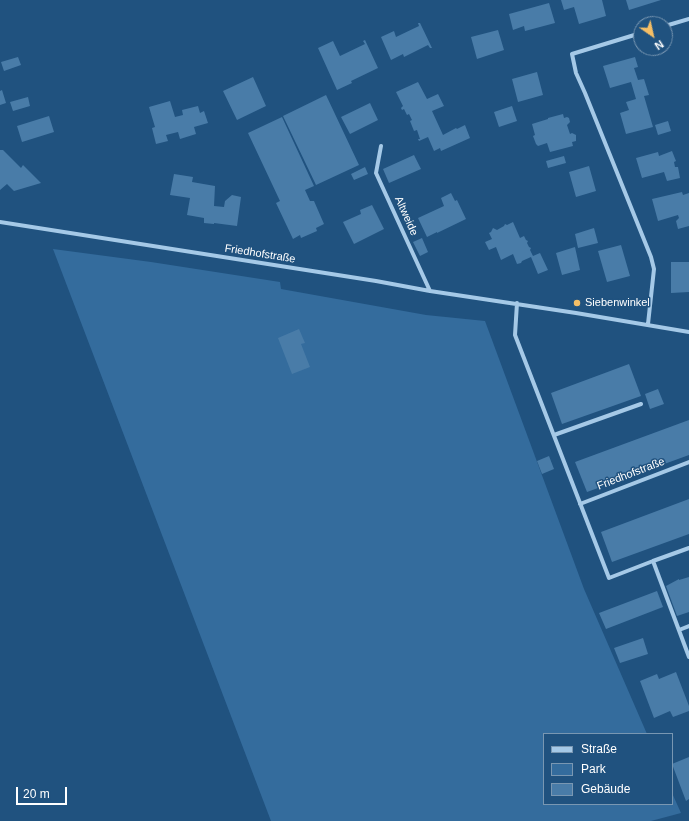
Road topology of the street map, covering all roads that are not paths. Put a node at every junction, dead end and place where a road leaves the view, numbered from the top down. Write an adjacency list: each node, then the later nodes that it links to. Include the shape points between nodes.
1 (689, 19): 2 (street)
2 (673, 24)
3 (633, 35): 8 (street, via 572,54 576,74 654,269)
4 (381, 146): 6 (street, Altweide, via 376,173)
5 (0, 222): 6 (street, Friedhofstraße, via 376,280)
6 (430, 291): 7 (street, Friedhofstraße)
7 (517, 304): 8 (street, Friedhofstraße); 11 (street, via 515,335)
8 (648, 324): 9 (street, Friedhofstraße)
9 (689, 332)
10 (641, 404): 11 (street)
11 (554, 435): 13 (street)
12 (689, 462): 13 (street, Friedhofstraße)
13 (580, 504): 15 (street, via 609,578)
14 (689, 548): 15 (street)
15 (653, 562): 17 (street)
16 (689, 626): 17 (street)
17 (679, 630): 18 (street)
18 (689, 658)

